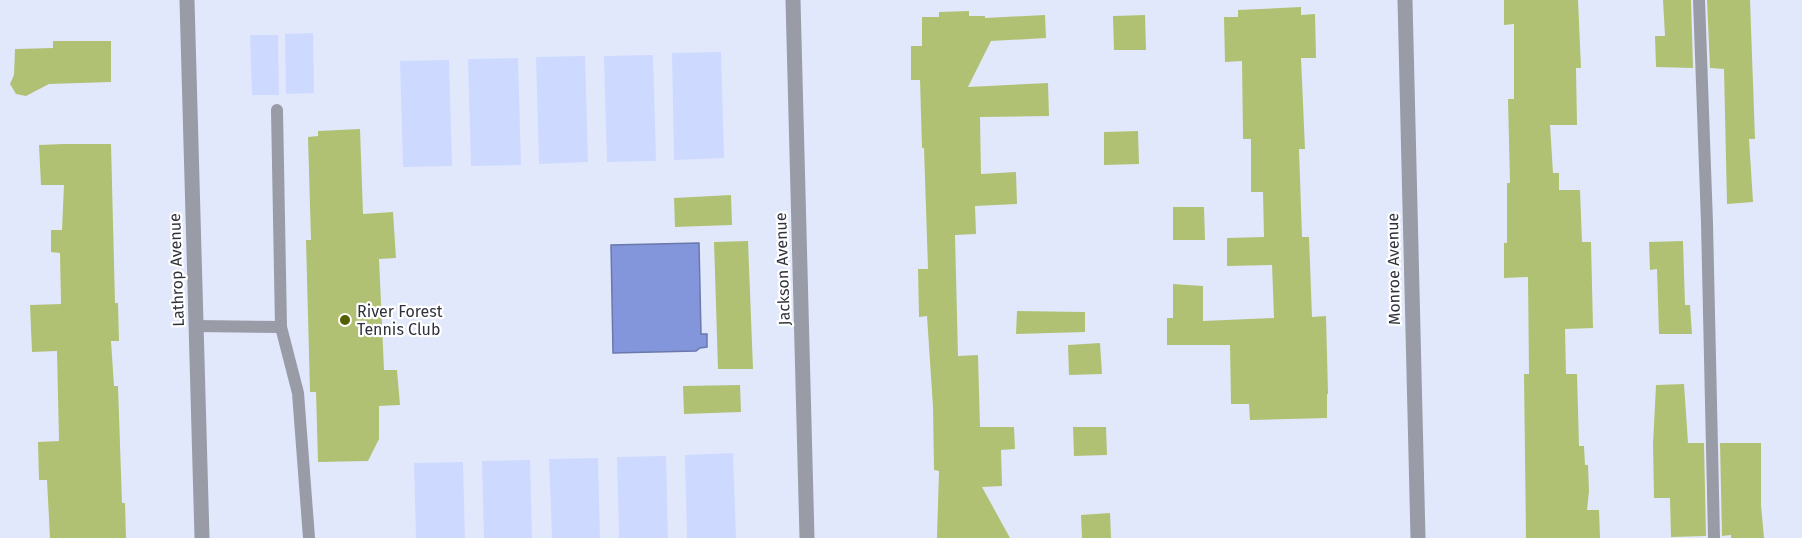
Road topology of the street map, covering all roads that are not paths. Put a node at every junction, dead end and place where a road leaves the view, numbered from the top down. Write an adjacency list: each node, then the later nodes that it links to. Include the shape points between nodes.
1 (187, 0): 6 (street, Lathrop Avenue)
2 (793, 0): 10 (street, Jackson Avenue)
3 (1405, 0): 11 (street, Monroe Avenue)
4 (1699, 0): 12 (lane)
5 (277, 110): 7 (lane)
6 (196, 326): 7 (lane); 8 (street, Lathrop Avenue)
7 (281, 327): 9 (lane, via 298,393)
8 (202, 538)
9 (309, 538)
10 (807, 538)
11 (1418, 538)
12 (1714, 538)

